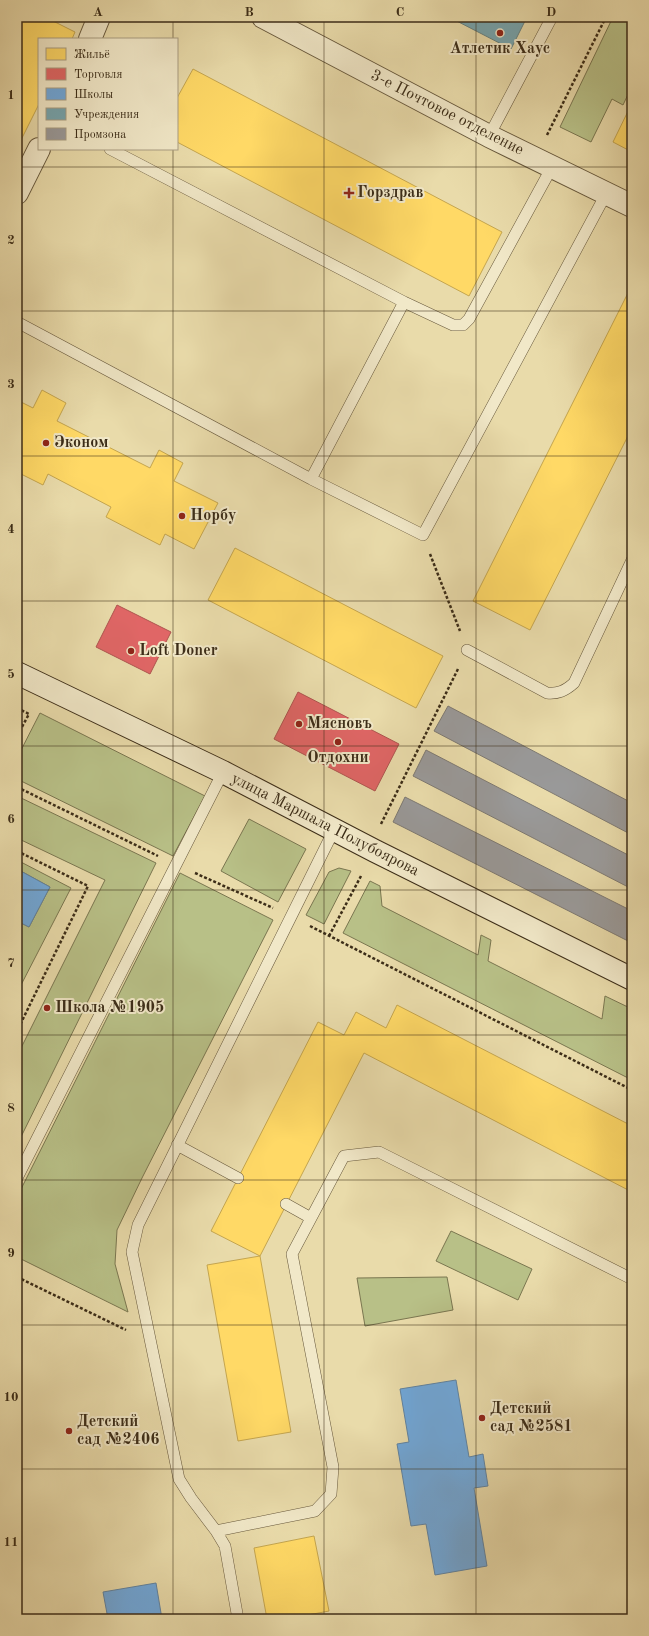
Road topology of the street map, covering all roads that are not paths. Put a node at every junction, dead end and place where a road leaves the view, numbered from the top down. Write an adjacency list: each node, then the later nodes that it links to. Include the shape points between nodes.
1 (99, 17): 4 (street)
2 (263, 17): 5 (street, 3-е Почтовое отделение)
3 (552, 17): 5 (lane)
4 (90, 38)
5 (490, 136): 8 (street, 3-е Почтовое отделение)
6 (38, 150): 9 (street)
7 (112, 150): 12 (lane)
8 (544, 163): 10 (street, 3-е Почтовое отделение); 12 (lane, via 470,319 462,325 453,325)
9 (17, 193)
10 (606, 194): 11 (street, 3-е Почтовое отделение); 14 (lane, via 423,535)
11 (632, 206)
12 (404, 302): 14 (lane)
13 (17, 322): 14 (lane)
14 (311, 479)
15 (632, 560): 16 (lane, via 574,683 566,690 555,694 547,693)
16 (467, 650)
17 (17, 673): 18 (street, улица Маршала Полубоярова)
18 (223, 772): 19 (street, улица Маршала Полубоярова); 22 (lane)
19 (334, 830): 20 (street, улица Маршала Полубоярова); 21 (lane)
20 (632, 979)
21 (177, 1145): 23 (lane); 27 (lane, via 138,1225 132,1252 179,1479)
22 (17, 1178)
23 (238, 1178)
24 (286, 1204): 25 (lane)
25 (311, 1218): 26 (lane, via 344,1156 379,1152); 27 (lane, via 292,1254 333,1467 331,1494 315,1511)
26 (632, 1279)
27 (216, 1531): 28 (lane, via 225,1546)
28 (238, 1619)

